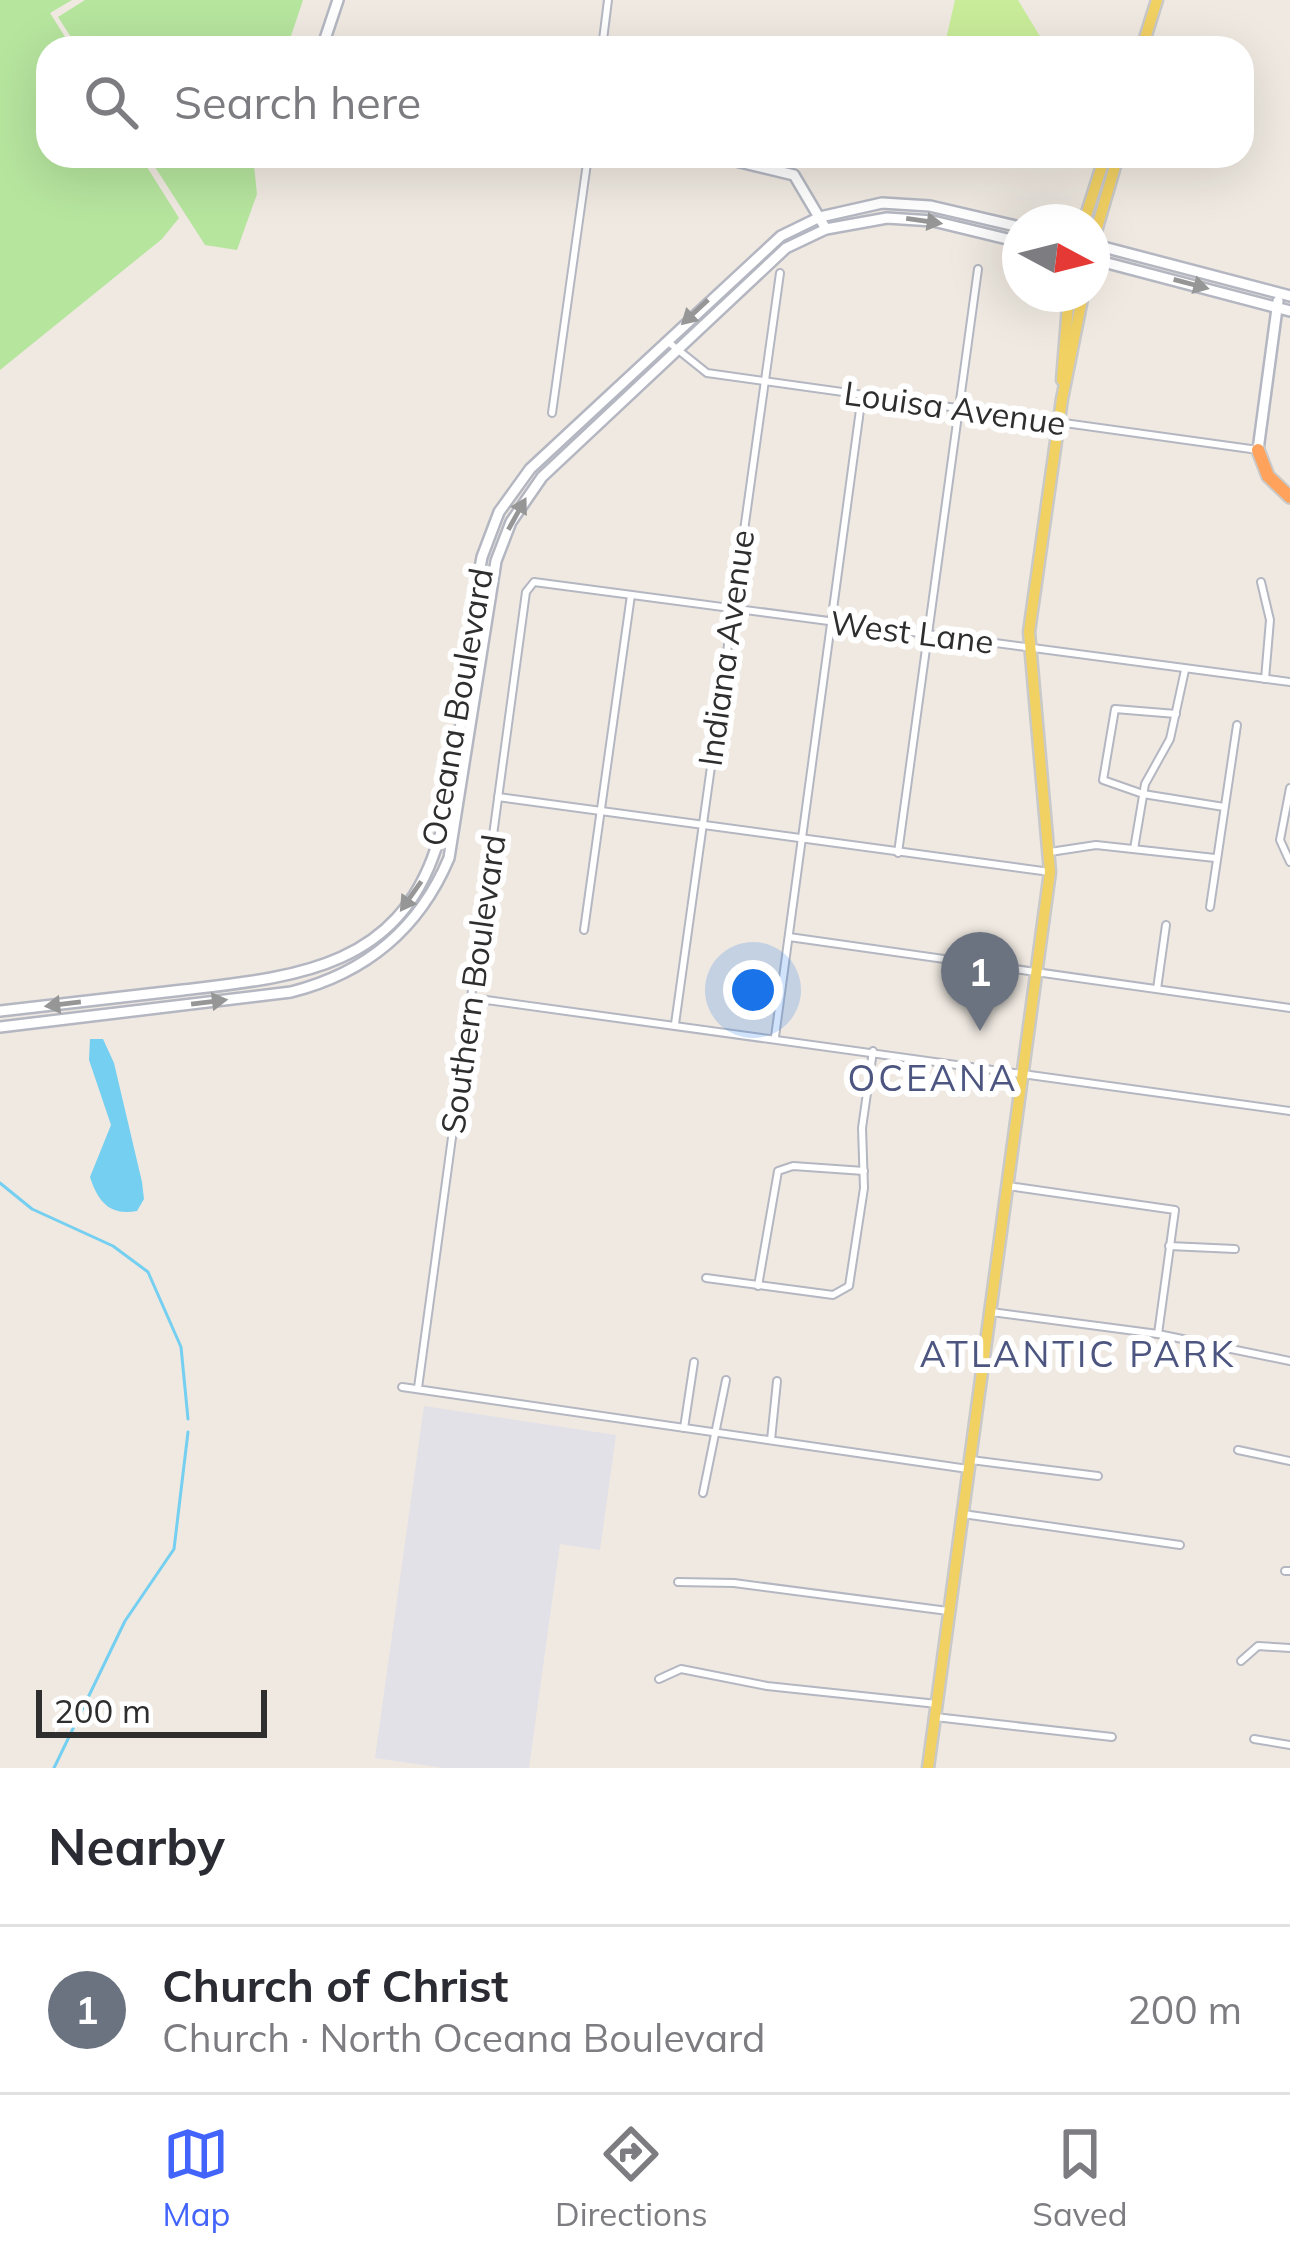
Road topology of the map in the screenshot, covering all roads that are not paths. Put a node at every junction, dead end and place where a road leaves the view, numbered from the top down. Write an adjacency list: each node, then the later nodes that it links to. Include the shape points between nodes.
1 (338, 0): 4 (main road)
2 (608, 0): 5 (street)
3 (1157, 0): 6 (main road)
4 (326, 36)
5 (604, 36)
6 (1146, 36)
7 (586, 168): 32 (street)
8 (763, 168): 13 (main road, via 794,176)
9 (1101, 168): 11 (main road)
10 (1114, 168): 12 (main road)
11 (1090, 204)
12 (1104, 204)
13 (820, 217): 14 (main road, Oceana Boulevard, via 910,204); 15 (main road); 26 (main road, Oceana Boulevard, one-way to 26, via 768,246)
14 (1002, 223)
15 (826, 229): 16 (main road, one-way to 16, via 912,218); 27 (main road, Oceana Boulevard, via 771,260)
16 (1002, 238)
17 (1110, 249): 21 (main road)
18 (1110, 264): 22 (main road, one-way to 22)
19 (979, 269): 31 (street)
20 (780, 273): 28 (street, Indiana Avenue)
21 (1286, 295): 22 (main road)
22 (1276, 306): 23 (main road); 34 (main road)
23 (1290, 311)
24 (1068, 312): 30 (main road)
25 (1079, 312): 30 (main road)
26 (666, 339): 27 (street, Louisa Avenue); 65 (main road, Oceana Boulevard, one-way to 65, via 530,469 499,512 478,578 437,845 414,894)
27 (676, 351): 28 (street, Louisa Avenue, via 707,374); 66 (main road, Oceana Boulevard, one-way to 27, via 428,899 454,840 492,580 511,521 542,478)
28 (764, 381): 29 (street, Louisa Avenue); 39 (street, Indiana Avenue)
29 (862, 395): 31 (street, Louisa Avenue); 40 (street)
30 (1061, 399): 33 (main road)
31 (959, 409): 33 (street, Louisa Avenue); 41 (street)
32 (552, 413)
33 (1058, 423): 34 (street, Louisa Avenue); 42 (main road)
34 (1258, 450): 35 (highway, via 1268,476)
35 (1290, 497)
36 (534, 582): 38 (street, West Lane); 50 (street, Southern Boulevard, via 526,592)
37 (1261, 582): 44 (street, via 1270,620)
38 (631, 595): 39 (street, West Lane); 52 (street)
39 (732, 608): 40 (street, West Lane); 53 (street, Indiana Avenue)
40 (830, 621): 41 (street, West Lane); 54 (street)
41 (929, 634): 42 (street, West Lane); 57 (street)
42 (1028, 646): 43 (street, West Lane); 56 (main road)
43 (1185, 668): 44 (street, West Lane); 46 (street)
44 (1265, 679): 45 (street, West Lane)
45 (1290, 682)
46 (1176, 714): 49 (street); 49 (street, via 1124,706 1112,712 1103,780)
47 (1238, 725): 51 (street)
48 (1290, 788): 59 (street, via 1280,840)
49 (1143, 794): 51 (street); 55 (street)
50 (498, 797): 52 (street); 70 (street, Southern Boulevard)
51 (1224, 807): 58 (street)
52 (601, 812): 53 (street); 63 (street)
53 (702, 824): 54 (street); 74 (street, Indiana Avenue)
54 (800, 838): 57 (street); 64 (street)
55 (1134, 849): 56 (street, via 1084,844); 58 (street)
56 (1050, 852): 60 (main road)
57 (898, 853): 60 (street)
58 (1216, 858): 61 (street)
59 (1290, 862)
60 (1050, 872): 67 (main road)
61 (1210, 907)
62 (1166, 925): 68 (street)
63 (584, 930)
64 (789, 938): 67 (street); 76 (street)
65 (373, 939): 66 (main road); 69 (main road, Oceana Boulevard, via 288,977)
66 (382, 951): 73 (main road, Oceana Boulevard, one-way to 66, via 291,992)
67 (1037, 972): 68 (street); 78 (main road)
68 (1157, 989): 71 (street)
69 (126, 997): 72 (main road, Oceana Boulevard, one-way to 72); 73 (main road)
70 (472, 998): 74 (street); 93 (street, Southern Boulevard)
71 (1290, 1008)
72 (0, 1012)
73 (127, 1012): 75 (main road)
74 (675, 1024): 76 (street)
75 (0, 1027)
76 (775, 1037): 77 (street)
77 (873, 1051): 78 (street); 80 (street)
78 (1024, 1071): 79 (street); 81 (main road)
79 (1290, 1111)
80 (864, 1172): 85 (street, via 778,1171); 85 (street, via 852,1280 839,1294)
81 (1009, 1186): 82 (street, via 1175,1210); 86 (main road)
82 (1169, 1246): 83 (street); 87 (street)
83 (1234, 1249)
84 (706, 1278): 85 (street)
85 (758, 1286)
86 (991, 1312): 87 (street); 99 (main road)
87 (1158, 1334): 88 (street)
88 (1290, 1361)
89 (694, 1362): 94 (street)
90 (725, 1380): 95 (street)
91 (777, 1381): 96 (street)
92 (401, 1387): 93 (street)
93 (418, 1388): 94 (street)
94 (684, 1428): 95 (street)
95 (716, 1432): 96 (street); 101 (street)
96 (771, 1441): 99 (street)
97 (1238, 1450): 98 (street)
98 (1290, 1461)
99 (970, 1464): 100 (street); 102 (main road)
100 (1098, 1476)
101 (703, 1493)
102 (963, 1514): 103 (street); 105 (main road)
103 (1180, 1545)
104 (678, 1582): 105 (street)
105 (950, 1611): 109 (main road)
106 (1290, 1648): 107 (street, via 1258,1646)
107 (1240, 1661)
108 (659, 1679): 109 (street, via 682,1670)
109 (936, 1711): 110 (street); 113 (main road)
110 (1112, 1737)
111 (1254, 1739): 112 (street)
112 (1290, 1745)
113 (928, 1768)

